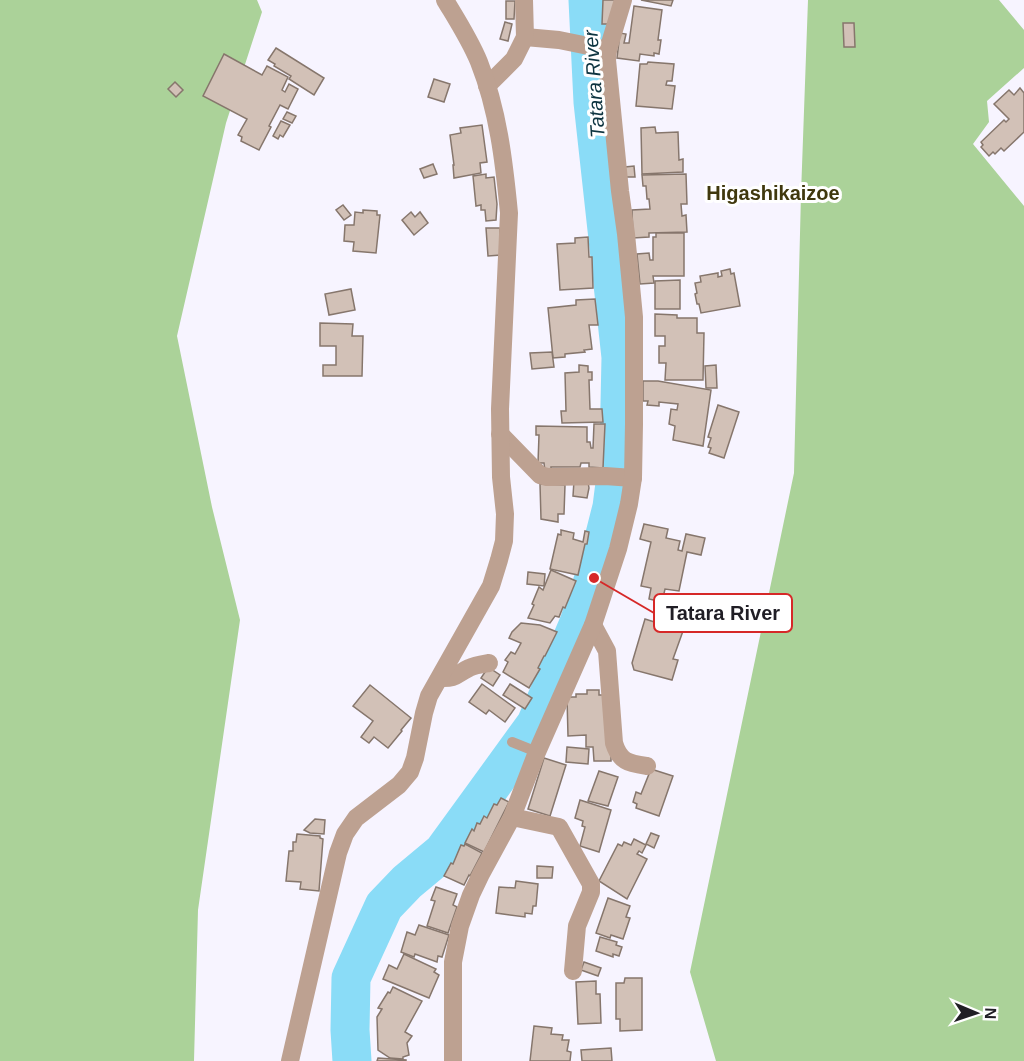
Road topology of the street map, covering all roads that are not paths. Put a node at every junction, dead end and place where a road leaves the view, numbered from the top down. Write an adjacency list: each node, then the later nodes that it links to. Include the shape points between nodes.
1 (445, 0): 6 (street)
2 (524, 0): 4 (street)
3 (623, 0): 5 (street)
4 (525, 37): 5 (street); 6 (street, via 514,59)
5 (605, 50): 8 (street, via 634,317)
6 (487, 86): 7 (street, via 497,122 509,213)
7 (500, 434): 8 (street, via 540,475); 11 (street, via 504,541 491,586)
8 (630, 477): 9 (street, via 623,531)
9 (593, 625): 13 (street); 14 (street, via 607,651 617,753 632,764)
10 (489, 663): 11 (street, via 468,668 455,677)
11 (440, 678): 17 (street, via 429,696 410,772 356,818 345,834)
12 (512, 742): 13 (lane)
13 (534, 751): 15 (street)
14 (647, 766)
15 (512, 818): 16 (street, via 559,826 591,884 578,926); 18 (street, via 481,874 460,926 453,962)
16 (573, 971)
17 (290, 1061)
18 (453, 1061)

